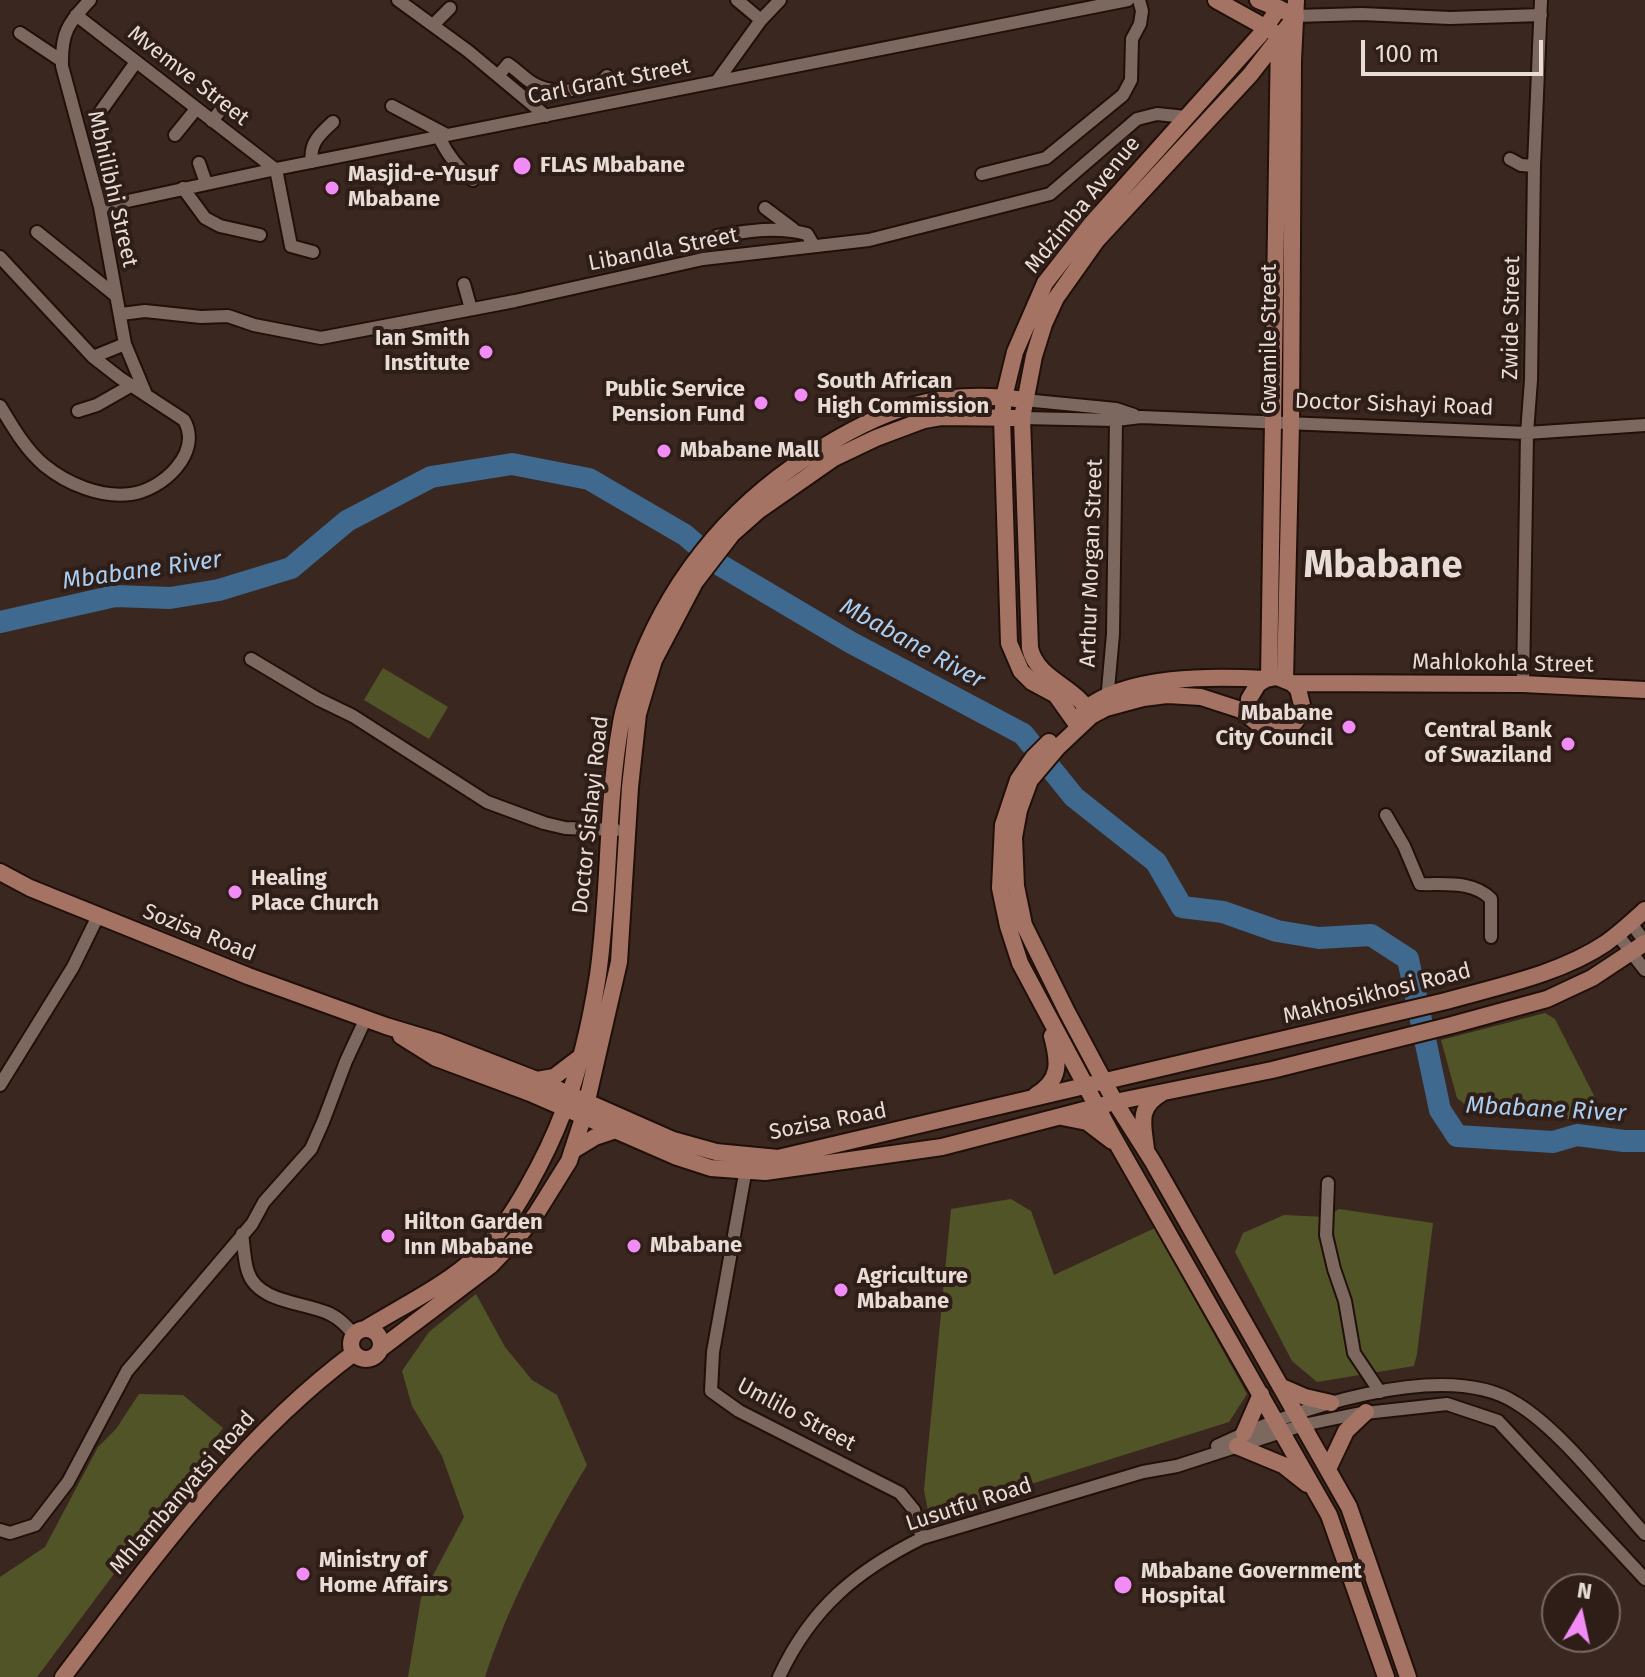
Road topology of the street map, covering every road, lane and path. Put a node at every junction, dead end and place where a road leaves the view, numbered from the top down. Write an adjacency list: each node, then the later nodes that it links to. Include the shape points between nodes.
1 (90, 0): 13 (street, Mbhilibhi Street)
2 (398, 0): 16 (street)
3 (737, 0): 15 (street)
4 (780, 0): 15 (street)
5 (1128, 0): 24 (street, Carl Grant Street)
6 (1139, 0): 40 (street, via 1142,11 1132,39 1131,80 1123,95 1046,158)
7 (1258, 0): 10 (main road)
8 (1541, 0): 14 (street, Zwide Street)
9 (1222, 2): 17 (main road)
10 (1279, 4): 12 (main road); 17 (main road, Mdzimba Avenue)
11 (450, 8): 16 (street)
12 (1296, 8): 14 (street, via 1450,18); 17 (main road, Mdzimba Avenue); 70 (main road, Gwamile Street)
13 (76, 15): 20 (street, Mbhilibhi Street, via 66,28); 21 (street, Mvemve Street)
14 (1541, 15): 38 (street, Zwide Street)
15 (761, 20): 24 (street)
16 (433, 25): 22 (street)
17 (1272, 32): 19 (main road, Gwamile Street); 29 (main road, Mdzimba Avenue)
18 (20, 33): 20 (street)
19 (1273, 54): 62 (main road, Mdzimba Avenue, via 1097,240 1056,298); 69 (main road, Gwamile Street)
20 (62, 61): 44 (street, Mbhilibhi Street)
21 (136, 62): 27 (street, Mvemve Street); 34 (street, via 96,118)
22 (498, 76): 23 (street, via 508,64 533,84 557,89 591,87); 28 (street)
23 (607, 76)
24 (717, 81): 28 (street, Carl Grant Street)
25 (392, 106): 33 (street)
26 (223, 107): 30 (street)
27 (196, 109): 30 (street, Mvemve Street); 32 (street)
28 (546, 116): 33 (street, Carl Grant Street)
29 (1186, 117): 50 (street, Libandla Street, via 1157,114 1137,119 1050,194 869,240); 61 (main road, Mdzimba Avenue, via 1045,283 1015,352)
30 (212, 121): 39 (street, Mvemve Street)
31 (333, 122): 36 (street, via 316,138)
32 (175, 135)
33 (443, 136): 36 (street, Carl Grant Street); 41 (street, via 448,154)
34 (104, 154)
35 (1510, 159): 38 (street)
36 (312, 162): 39 (street, Carl Grant Street)
37 (199, 163): 42 (street)
38 (1534, 166): 72 (street, Zwide Street)
39 (276, 169): 42 (street, Carl Grant Street); 51 (street, via 291,246)
40 (982, 174)
41 (473, 180)
42 (206, 183): 43 (street, Carl Grant Street)
43 (183, 188): 44 (street, Carl Grant Street); 48 (street, via 205,218)
44 (100, 207): 54 (street, Mbhilibhi Street)
45 (765, 208): 46 (street)
46 (795, 231): 49 (street, via 768,228); 50 (street, via 807,234)
47 (37, 232): 54 (street)
48 (260, 235)
49 (717, 236)
50 (814, 246): 55 (street, Libandla Street, via 703,259)
51 (313, 252)
52 (1, 260): 58 (street)
53 (464, 284): 55 (street)
54 (115, 295): 56 (street, Mbhilibhi Street)
55 (471, 309): 56 (street, Libandla Street, via 321,338 228,316)
56 (121, 314): 57 (street, Mbhilibhi Street)
57 (125, 344): 58 (street); 60 (street, Mbhilibhi Street)
58 (93, 357): 59 (street)
59 (132, 385): 60 (street); 64 (street)
60 (145, 393): 63 (street, via 184,420 188,448 182,462 159,481 131,494 99,493 45,466)
61 (1004, 397): 62 (main road, Doctor Sishayi Road); 66 (main road, Mdzimba Avenue); 73 (main road, Doctor Sishayi Road, via 946,397 913,404 838,437 764,488)
62 (1024, 400): 65 (street, Doctor Sishayi Road, via 1116,409); 67 (main road, Mdzimba Avenue)
63 (0, 406)
64 (78, 411)
65 (1141, 417): 68 (street, Doctor Sishayi Road); 69 (street, Doctor Sishayi Road)
66 (1002, 418): 67 (main road, Doctor Sishayi Road); 73 (main road, Doctor Sishayi Road, via 941,417 876,438 834,458); 79 (main road, Mdzimba Avenue, via 1009,643 1032,682)
67 (1022, 418): 68 (street, Doctor Sishayi Road); 79 (main road, Mdzimba Avenue, via 1032,656)
68 (1116, 420): 79 (street, Arthur Morgan Street, via 1113,634)
69 (1273, 422): 70 (street, Doctor Sishayi Road); 75 (main road, Gwamile Street)
70 (1291, 423): 72 (street, Doctor Sishayi Road); 75 (main road, Gwamile Street)
71 (1645, 425): 72 (street, Doctor Sishayi Road)
72 (1527, 433): 77 (street, Zwide Street)
73 (724, 533): 84 (main road, Doctor Sishayi Road, via 698,566 644,688)
74 (251, 659): 84 (street, via 353,716 487,802 565,828)
75 (1278, 680): 76 (main road, Mahlokohla Street); 79 (main road, Mahlokohla Street, via 1144,685); 80 (main road, via 1301,697); 81 (main road, via 1252,691 1250,711)
76 (1360, 683): 77 (main road, Mahlokohla Street); 80 (main road, Mahlokohla Street, via 1325,691)
77 (1523, 684): 78 (main road, Mahlokohla Street)
78 (1645, 690)
79 (1090, 712): 81 (main road, via 1167,695 1201,697); 82 (main road, via 1033,758)
80 (1300, 715): 81 (main road, via 1279,730)
81 (1255, 720)
82 (1030, 772): 95 (main road, via 1008,805 1000,888 1020,963); 101 (main road, via 1014,837 1024,925)
83 (1386, 815): 90 (street, via 1420,884 1465,885 1483,890 1491,899)
84 (619, 830): 92 (main road, Doctor Sishayi Road); 94 (main road, Doctor Sishayi Road)
85 (0, 872): 87 (main road, Sozisa Road)
86 (1645, 910): 88 (main road, Makhosikhosi Road)
87 (98, 916): 96 (main road, Sozisa Road); 102 (street)
88 (1631, 923): 89 (main road, Makhosikhosi Road); 91 (street)
89 (1617, 934): 91 (street); 101 (main road, Makhosikhosi Road, via 1535,975 1446,1001)
90 (1491, 937)
91 (1641, 946): 93 (street); 104 (main road, via 1547,999 1272,1070)
92 (619, 962): 94 (main road, via 605,963); 99 (main road, Doctor Sishayi Road)
93 (1645, 970)
94 (598, 973): 98 (main road, Doctor Sishayi Road)
95 (1046, 1016): 103 (main road); 107 (main road, via 1056,1053 1056,1079)
96 (366, 1018): 97 (main road, Sozisa Road); 122 (street, via 311,1149)
97 (386, 1026): 100 (main road, Sozisa Road); 106 (main road, Sozisa Road, via 436,1058)
98 (579, 1058): 100 (main road, via 554,1077); 105 (main road, Doctor Sishayi Road)
99 (594, 1077): 108 (main road, Doctor Sishayi Road); 112 (main road)
100 (537, 1080): 105 (main road, Sozisa Road)
101 (1104, 1081): 103 (main road, Sozisa Road); 109 (main road)
102 (0, 1085)
103 (1087, 1085): 107 (main road, Sozisa Road); 110 (main road)
104 (1171, 1089): 109 (main road); 119 (main road, via 1151,1100 1143,1115)
105 (569, 1093): 108 (main road, Sozisa Road); 111 (main road, Doctor Sishayi Road)
106 (539, 1097): 111 (main road, Sozisa Road); 115 (main road)
107 (1028, 1100): 120 (main road, Sozisa Road)
108 (588, 1101): 112 (main road, Sozisa Road); 114 (main road, Doctor Sishayi Road)
109 (1115, 1102): 110 (main road, Sozisa Road); 119 (main road)
110 (1096, 1106): 113 (main road, Sozisa Road); 118 (main road)
111 (564, 1109): 114 (main road, Sozisa Road); 115 (main road)
112 (607, 1111): 120 (main road, Sozisa Road)
113 (1059, 1116): 118 (main road, via 1087,1122); 120 (main road, Sozisa Road, via 942,1147 765,1172)
114 (583, 1118): 116 (main road, Sozisa Road); 117 (main road)
115 (556, 1127): 123 (main road, via 504,1224 478,1255)
116 (613, 1131): 117 (main road); 120 (main road, Sozisa Road, via 711,1168)
117 (572, 1151): 124 (main road, via 536,1214 491,1265)
118 (1121, 1151): 128 (main road)
119 (1147, 1155): 126 (main road)
120 (747, 1164): 137 (street, Umlilo Street, via 713,1352 711,1391 739,1411 900,1493 914,1510)
121 (1328, 1183): 127 (street, via 1326,1235 1354,1353)
122 (242, 1234): 123 (street, via 248,1273 256,1286 329,1313); 135 (street, via 127,1371 68,1482 35,1525 10,1533)
123 (360, 1332): 124 (main road, via 378,1335); 125 (main road, via 351,1344)
124 (380, 1349): 125 (main road, via 365,1359)
125 (354, 1353): 139 (main road, Mhlambanyatsi Road, via 309,1387 249,1446 116,1604)
126 (1282, 1387): 129 (main road); 131 (main road)
127 (1380, 1392): 129 (street); 136 (street, via 1451,1384 1489,1390 1517,1403 1561,1441)
128 (1261, 1394): 131 (main road); 132 (main road)
129 (1331, 1403): 131 (street)
130 (1366, 1412): 131 (street); 133 (main road, via 1346,1431); 138 (street, via 1447,1404 1498,1421)
131 (1289, 1422): 132 (street, Lusutfu Road); 133 (main road); 134 (main road)
132 (1240, 1440): 134 (main road); 137 (street, Lusutfu Road, via 1177,1466)
133 (1328, 1469): 142 (main road, via 1349,1507)
134 (1315, 1490): 141 (main road, via 1329,1515)
135 (0, 1530)
136 (1645, 1534)
137 (922, 1538): 140 (street, Lusutfu Road, via 887,1555 837,1592)
138 (1645, 1579)
139 (63, 1677)
140 (779, 1677)
141 (1386, 1677)
142 (1408, 1677)

